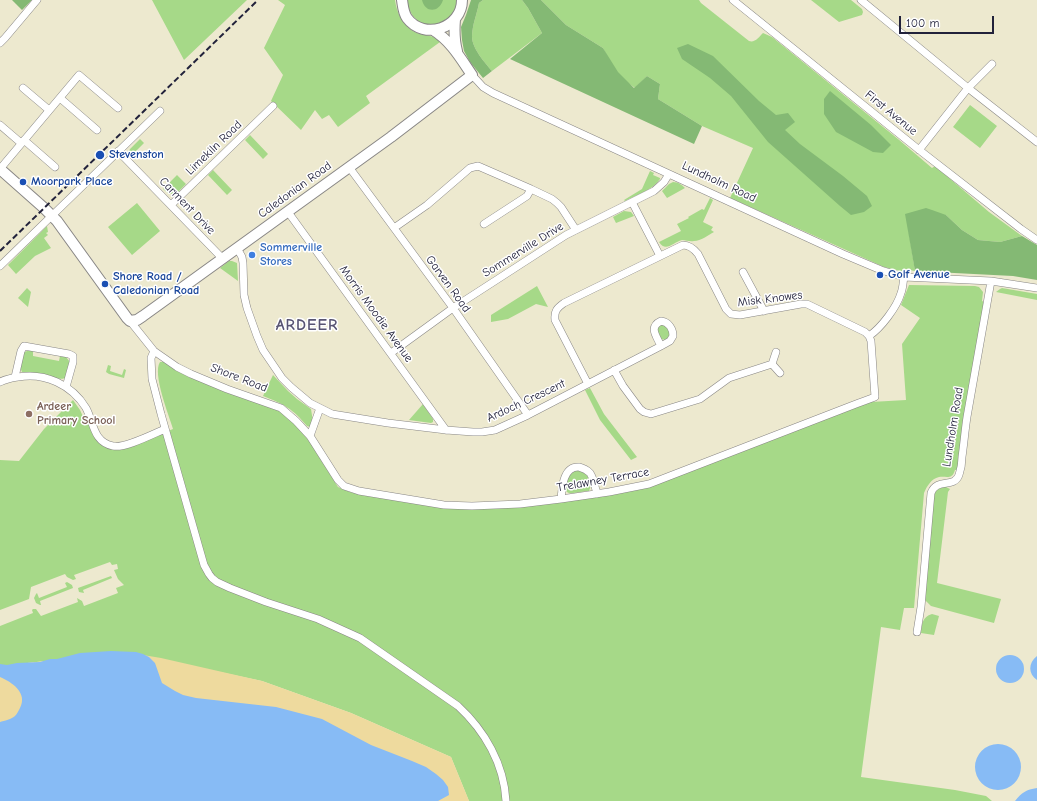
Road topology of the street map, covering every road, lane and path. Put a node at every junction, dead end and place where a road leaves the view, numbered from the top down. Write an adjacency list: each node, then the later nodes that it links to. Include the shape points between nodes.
1 (37, 0): 8 (street)
2 (402, 0): 7 (main road, via 407,18 414,25)
3 (462, 0): 6 (main road, via 460,12)
4 (733, 0): 23 (street, First Avenue)
5 (861, 0): 13 (street)
6 (455, 19): 7 (main road, via 442,29); 9 (main road, via 454,40)
7 (433, 30): 9 (main road)
8 (0, 43)
9 (458, 53): 11 (main road, Lundholm Road)
10 (992, 64): 13 (street)
11 (472, 75): 26 (main road, Caledonian Road); 28 (street, Lundholm Road, via 493,93)
12 (23, 88): 17 (street)
13 (968, 88): 22 (street); 23 (street)
14 (60, 98): 16 (street, via 79,75); 17 (street); 20 (street)
15 (273, 106): 31 (street, Limekiln Road)
16 (118, 108)
17 (49, 110): 21 (street)
18 (160, 111): 24 (street)
19 (0, 125): 21 (street)
20 (97, 130)
21 (22, 141): 25 (street); 27 (street)
22 (1037, 142)
23 (919, 150): 37 (street, First Avenue)
24 (118, 151): 31 (street, Carment Drive); 33 (street)
25 (55, 167)
26 (349, 167): 32 (main road, Caledonian Road); 35 (street, Garven Road)
27 (0, 169): 33 (main road, Shore Road)
28 (669, 174): 30 (street, Sommerville Drive, via 657,189); 43 (street, Lundholm Road, via 843,254)
29 (531, 189): 34 (street, via 527,196); 35 (street, via 481,167 473,167); 36 (street, via 557,203)
30 (632, 202): 36 (street, Sommerville Drive); 39 (street)
31 (172, 205): 40 (street, Carment Drive)
32 (288, 212): 38 (main road, Caledonian Road); 53 (street, Morris Moodie Avenue)
33 (52, 216): 41 (street); 48 (main road, Shore Road)
34 (484, 224)
35 (394, 228): 46 (street, Garven Road)
36 (576, 230): 46 (street, Sommerville Drive)
37 (1037, 240)
38 (238, 248): 40 (main road, Caledonian Road); 61 (street, Ardoch Crescent, via 242,256 247,308 263,350 282,378 300,395)
39 (660, 256): 47 (street, Misk Knowes, via 679,246 690,246 698,254 731,314 740,316); 59 (street, Misk Knowes, via 556,309 555,320)
40 (223, 259): 48 (main road, Caledonian Road, via 137,320)
41 (0, 266)
42 (744, 272): 47 (street)
43 (904, 277): 44 (street, Lundholm Road); 49 (street, via 898,302 882,324)
44 (991, 281): 45 (street, Lundholm Road); 68 (street, Lundholm Road, via 959,475 950,483 938,484 931,493)
45 (1037, 288)
46 (453, 308): 53 (street, Sommerville Drive); 62 (street, Garven Road)
47 (764, 311): 49 (street, Misk Knowes, via 807,304)
48 (130, 321): 51 (street, Shore Road)
49 (869, 336): 66 (street, Trelawney Terrace, via 875,397 649,484)
50 (661, 346): 55 (street, Ardoch Crescent)
51 (154, 351): 63 (street, via 152,379); 65 (street, Shore Road, via 191,374 281,408)
52 (776, 352): 54 (street)
53 (391, 353): 64 (street, Morris Moodie Avenue)
54 (772, 364): 55 (street, via 730,378 700,399 651,414 640,409); 56 (street)
55 (614, 370): 59 (street, Ardoch Crescent)
56 (780, 373)
57 (15, 377): 58 (street); 60 (street, via 41,377); 60 (street, via 20,350 24,346 69,354 73,356 73,362)
58 (0, 382)
59 (588, 384): 62 (street, Ardoch Crescent)
60 (66, 387): 63 (street, via 86,408 97,437 103,443 118,447)
61 (320, 408): 64 (street, Ardoch Crescent, via 332,414); 65 (street)
62 (528, 415): 64 (street, Ardoch Crescent, via 495,430)
63 (165, 429): 69 (street, via 208,574 217,582 244,594 318,619 360,638 458,706 473,721 495,754 505,787)
64 (446, 430)
65 (310, 436): 67 (street, Trelawney Terrace, via 342,485 359,491 458,506 520,504)
66 (597, 494): 67 (street, Trelawney Terrace); 67 (street, via 591,474 577,467 567,474 563,483)
67 (562, 499)
68 (917, 632)
69 (506, 801)

